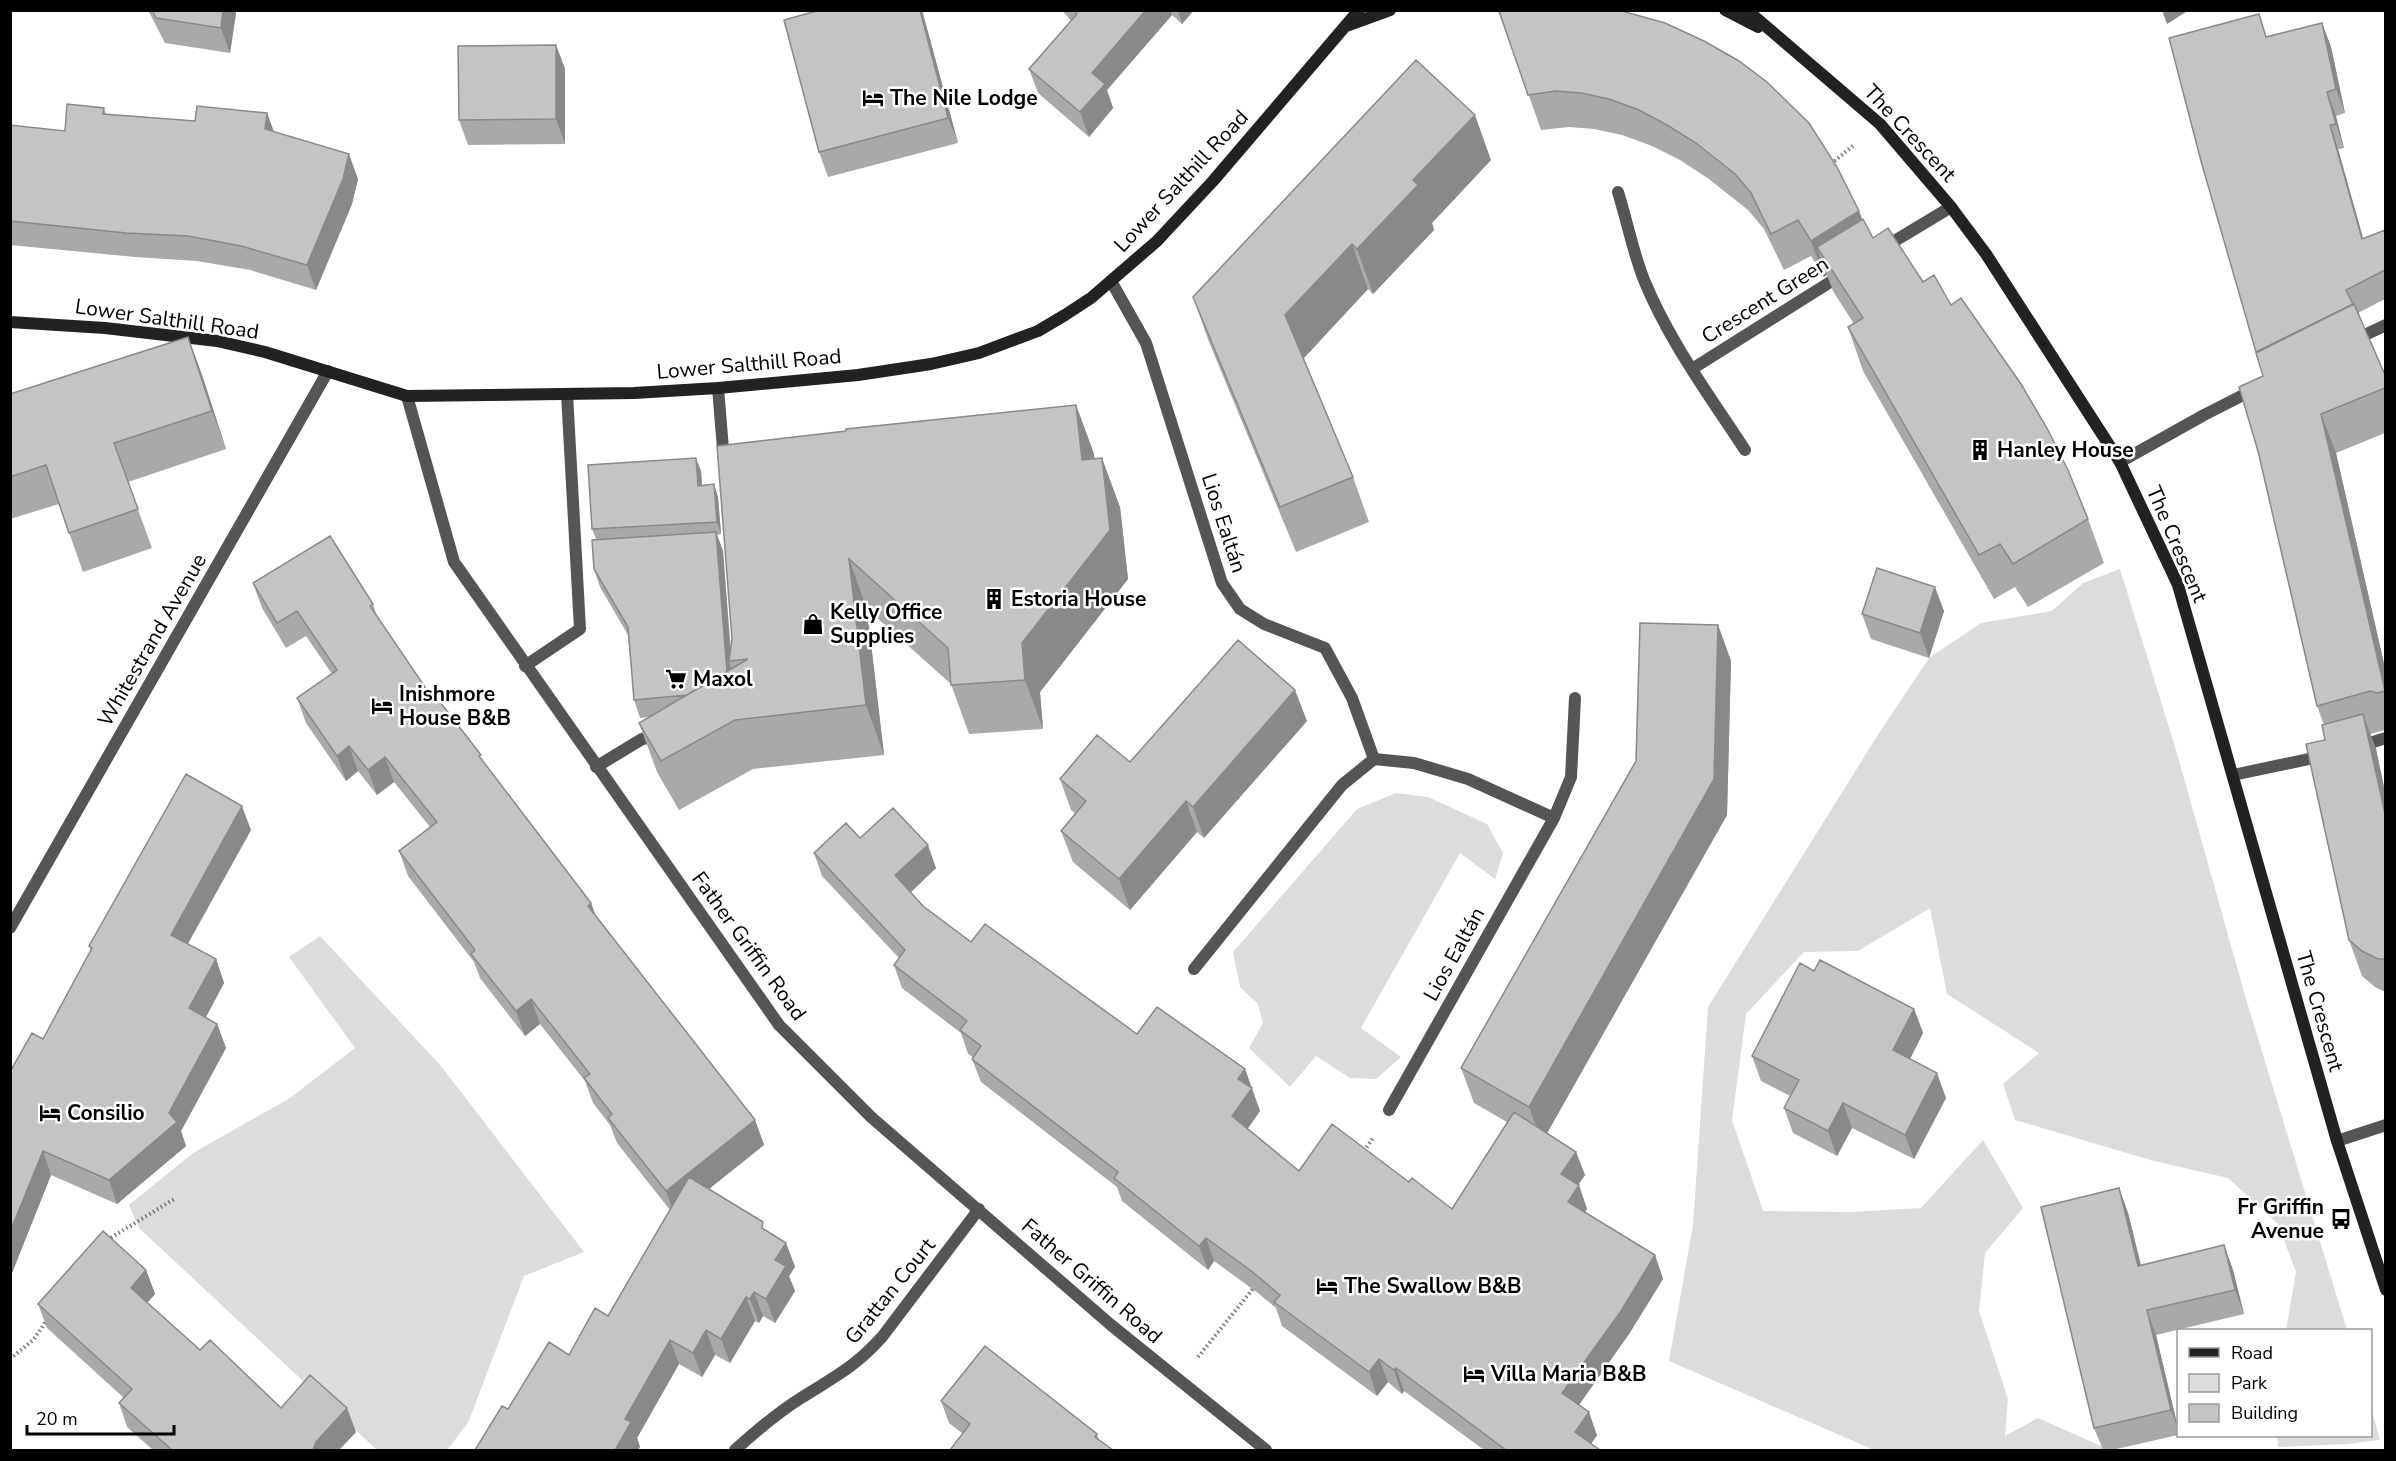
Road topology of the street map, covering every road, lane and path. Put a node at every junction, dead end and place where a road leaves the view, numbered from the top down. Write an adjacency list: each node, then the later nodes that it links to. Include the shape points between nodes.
1 (1359, 10): 5 (main road, Lower Salthill Road)
2 (1390, 10): 5 (main road)
3 (1725, 10): 6 (main road)
4 (1747, 10): 6 (main road, The Crescent)
5 (1344, 27): 13 (main road, Lower Salthill Road, via 1213,181 1157,241)
6 (1776, 36): 7 (main road, The Crescent)
7 (1880, 124): 8 (path); 10 (main road, The Crescent)
8 (1825, 168)
9 (1618, 192): 17 (street, Crescent Green, via 1644,279)
10 (1951, 207): 11 (street); 24 (main road, The Crescent, via 1986,254)
11 (1873, 254)
12 (1853, 267): 17 (street, Crescent Green)
13 (1112, 281): 20 (main road, Lower Salthill Road, via 1038,331 979,353 858,375); 30 (street, Lios Ealtán, via 1146,343 1222,583 1240,609 1264,624 1325,648 1352,698)
14 (10, 322): 18 (main road, Lower Salthill Road, via 218,341)
15 (2385, 325): 16 (street)
16 (2343, 346)
17 (1692, 369): 23 (street, Crescent Green)
18 (328, 371): 22 (main road, Lower Salthill Road); 34 (street, Whitestrand Avenue)
19 (2268, 383): 24 (street)
20 (718, 388): 21 (main road, Lower Salthill Road); 25 (street)
21 (567, 394): 22 (main road, Lower Salthill Road); 26 (street, via 582,551 580,628)
22 (407, 396): 26 (street, Father Griffin Road, via 454,562)
23 (1745, 450)
24 (2120, 462): 32 (main road, The Crescent, via 2178,585)
25 (725, 471)
26 (525, 666): 31 (street, Father Griffin Road)
27 (1575, 698): 33 (street, Lios Ealtán, via 1571,777)
28 (670, 734): 31 (street, via 642,739)
29 (2385, 738): 32 (street, via 2301,762)
30 (1374, 759): 33 (street, via 1414,763 1468,779); 35 (street, via 1342,785)
31 (596, 767): 41 (street, Father Griffin Road, via 779,1024 871,1117)
32 (2233, 775): 38 (main road, The Crescent)
33 (1554, 818): 36 (street, Lios Ealtán)
34 (10, 928)
35 (1194, 969)
36 (1389, 1110): 39 (path)
37 (2385, 1125): 38 (street)
38 (2337, 1142): 44 (main road, The Crescent)
39 (1364, 1151)
40 (176, 1198): 42 (path, via 107,1239)
41 (979, 1209): 47 (street, Father Griffin Road); 48 (street, Grattan Court, via 864,1357 776,1416)
42 (101, 1247)
43 (1260, 1280): 47 (path)
44 (2385, 1290)
45 (52, 1314): 46 (path, via 33,1340)
46 (10, 1359)
47 (1179, 1381): 49 (street, Father Griffin Road)
48 (735, 1450)
49 (1266, 1450)

